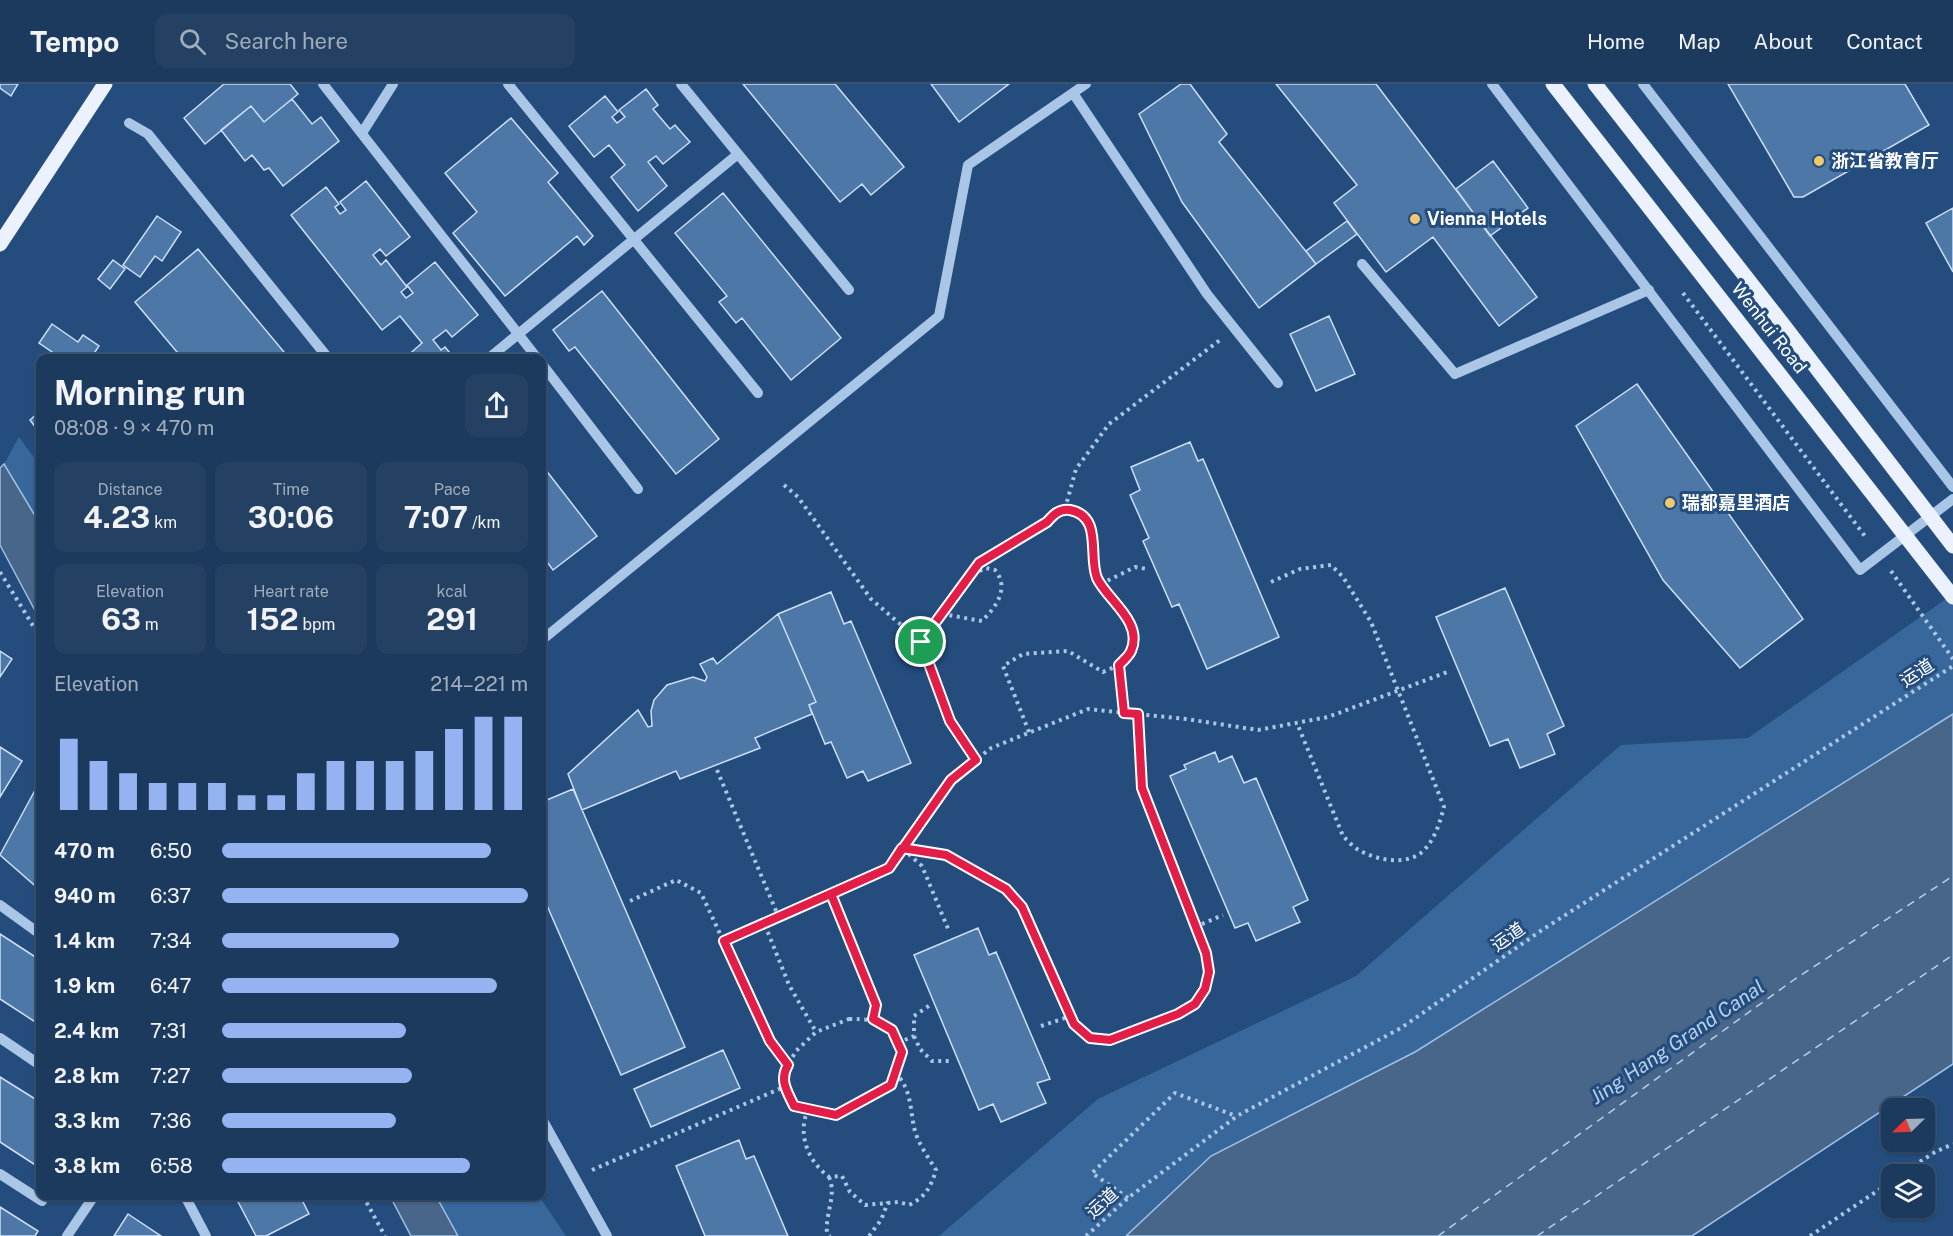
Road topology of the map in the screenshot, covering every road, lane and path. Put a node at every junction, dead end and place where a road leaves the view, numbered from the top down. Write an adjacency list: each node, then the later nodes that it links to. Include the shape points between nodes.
1 (105, 84): 16 (main road)
2 (323, 84): 13 (street)
3 (393, 84): 13 (street)
4 (508, 84): 15 (street)
5 (681, 84): 14 (street)
6 (1086, 84): 11 (street)
7 (1492, 84): 19 (street)
8 (1553, 84): 40 (main road, Wenhui Road)
9 (1595, 84): 33 (main road, Wenhui Road)
10 (1643, 84): 29 (street)
11 (1073, 93): 20 (street, via 1207,294); 43 (street, via 968,165 939,316)
12 (129, 123): 22 (street, via 148,134)
13 (362, 133): 21 (street)
14 (738, 154): 15 (street); 18 (street)
15 (634, 240): 21 (street); 27 (street)
16 (0, 244)
17 (1362, 264): 19 (street, via 1455,374)
18 (849, 290)
19 (1648, 290): 31 (street, via 1860,570)
20 (1235, 328): 26 (street); 32 (path, via 1109,423 1076,469)
21 (518, 334): 23 (street); 24 (street)
22 (325, 354)
23 (494, 354)
24 (534, 354)
25 (546, 369): 30 (street)
26 (1278, 383)
27 (758, 393)
28 (784, 485): 44 (path, via 798,497 871,599)
29 (1953, 487)
30 (638, 489)
31 (1953, 499)
32 (1065, 509): 37 (path, via 979,563); 39 (path, via 1077,511 1087,520 1092,533 1094,568)
33 (1953, 546)
34 (1147, 569): 39 (path, via 1135,567)
35 (0, 572): 42 (path)
36 (1893, 573): 45 (path)
37 (970, 574): 41 (path); 41 (path, via 986,568 1001,577 1001,593 994,609 982,621)
38 (1271, 582): 49 (path, via 1300,569 1331,565 1371,622)
39 (1101, 584): 46 (path, via 1129,620 1131,650)
40 (1953, 597)
41 (942, 614): 44 (path)
42 (36, 630)
43 (546, 637)
44 (921, 642): 54 (path, via 950,721)
45 (1953, 659)
46 (1119, 665): 50 (path); 53 (path, via 1103,672 1068,651 1023,654 1003,666)
47 (1953, 666): 81 (path, 运道, via 1542,930 1401,1028)
48 (1450, 671): 49 (path)
49 (1399, 692): 52 (path, via 1328,717); 52 (path, via 1444,807 1438,828 1424,851 1403,860 1383,859 1357,849 1343,836)
50 (1124, 713): 51 (path); 53 (path, via 1088,709)
51 (1138, 714): 52 (path, via 1258,730); 63 (path, via 1142,788)
52 (1297, 723)
53 (1029, 732): 54 (path, via 991,748)
54 (976, 760): 56 (path, via 951,780)
55 (717, 770): 61 (path)
56 (902, 848): 57 (path, via 889,868); 65 (path, via 922,866); 68 (path, via 946,855 1006,889 1022,907)
57 (831, 894): 61 (path); 69 (path, via 876,1005)
58 (630, 901): 66 (path, via 676,880 701,893)
59 (0, 905): 64 (street)
60 (1223, 915): 63 (path)
61 (779, 918): 62 (path)
62 (765, 925): 66 (path); 71 (path, via 789,985)
63 (1195, 927): 68 (path, via 1209,972 1205,989 1195,1004 1110,1040 1090,1038)
64 (36, 931)
65 (949, 931)
66 (724, 941): 77 (path, via 770,1041)
67 (930, 1005): 72 (path, via 914,1016)
68 (1071, 1016): 70 (path)
69 (873, 1019): 71 (path, via 849,1019); 74 (path, via 892,1030)
70 (1041, 1026)
71 (816, 1032): 77 (path)
72 (914, 1036): 74 (path); 75 (path, via 932,1061)
73 (0, 1038): 76 (street)
74 (898, 1043): 78 (path, via 902,1052)
75 (952, 1061)
76 (36, 1062)
77 (788, 1065): 79 (path, via 783,1074)
78 (895, 1073): 80 (path, via 891,1085 836,1115); 94 (path, via 910,1100 914,1128 936,1170 921,1199 909,1205)
79 (784, 1087): 80 (path, via 794,1106); 86 (path)
80 (808, 1109): 87 (path, via 803,1132 806,1146 812,1160)
81 (1237, 1116): 90 (path, 运道); 90 (path, via 1175,1093 1092,1173)
82 (546, 1126): 86 (street)
83 (1953, 1144): 84 (path)
84 (1916, 1164)
85 (0, 1174): 89 (street)
86 (574, 1177): 98 (street)
87 (828, 1177): 94 (path, via 842,1176 850,1192 865,1205); 99 (path, via 834,1190 826,1220)
88 (1881, 1188): 102 (path)
89 (36, 1197)
90 (1128, 1198): 101 (path, 运道)
91 (91, 1200): 95 (street)
92 (187, 1200): 96 (street)
93 (365, 1200): 97 (path)
94 (888, 1202): 100 (path, via 881,1220)
95 (67, 1236)
96 (206, 1236)
97 (385, 1236)
98 (607, 1236)
99 (830, 1236)
100 (868, 1236)
101 (1086, 1236)
102 (1810, 1236)

